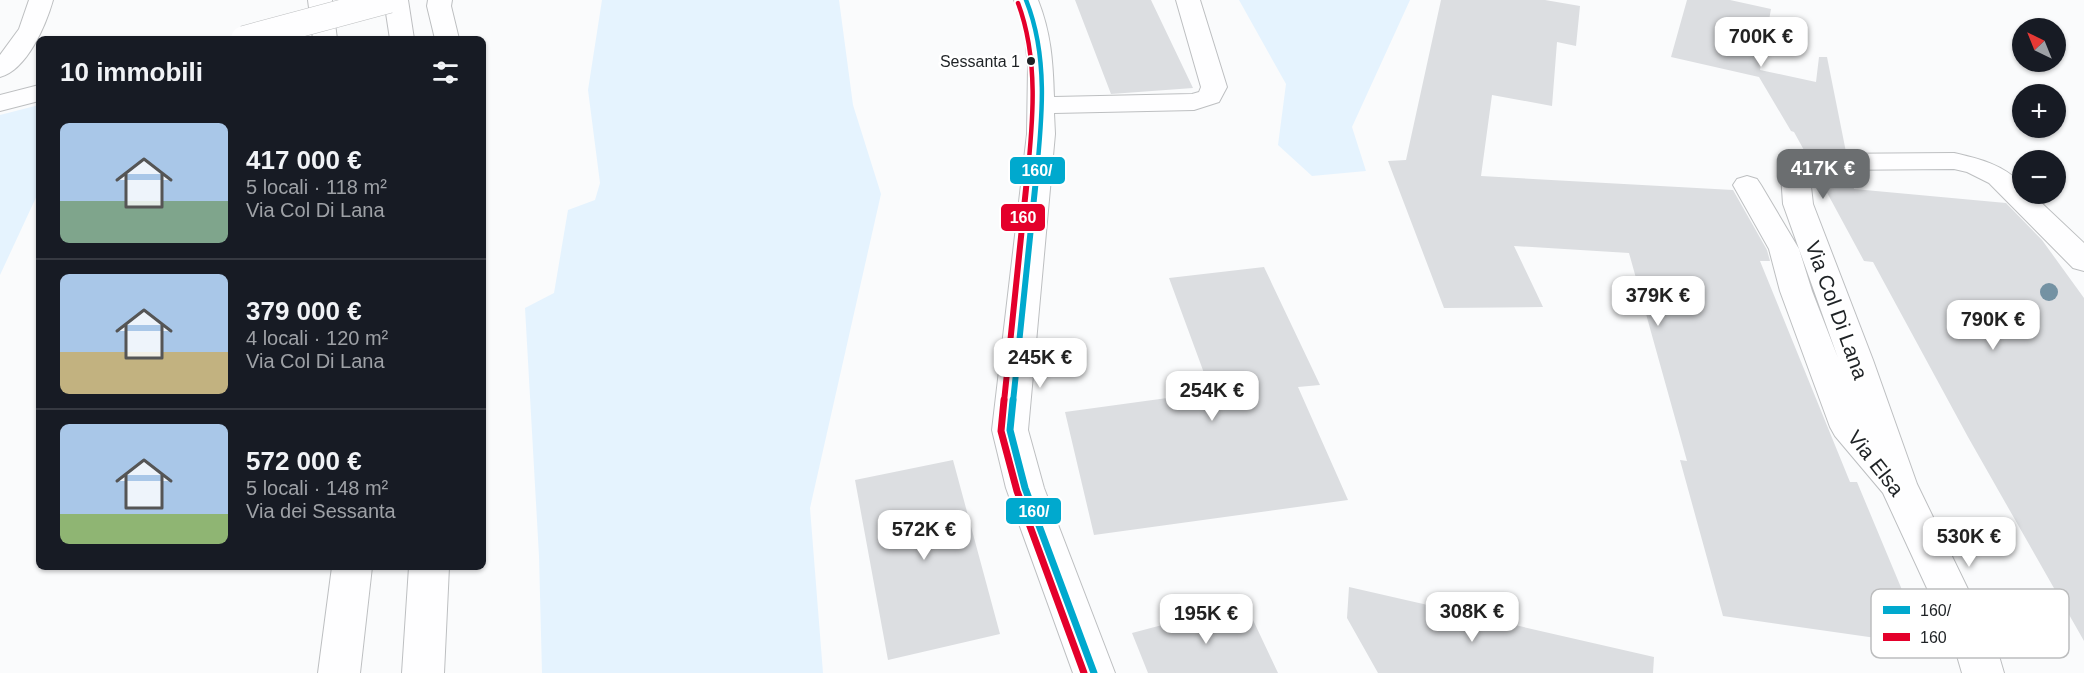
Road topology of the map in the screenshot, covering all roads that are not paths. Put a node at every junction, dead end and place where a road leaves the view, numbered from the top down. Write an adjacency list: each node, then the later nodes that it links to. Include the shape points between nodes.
1 (41, 0): 12 (main road, via 25,41)
2 (320, 0): 9 (main road)
3 (389, 0): 8 (main road, bridge)
4 (396, 0): 10 (main road)
5 (440, 0): 11 (main road)
6 (1026, 0): 15 (main road, via 1036,25)
7 (1188, 0): 15 (main road, via 1214,87 1210,97 1194,102)
8 (255, 36)
9 (325, 36)
10 (402, 36)
11 (446, 36)
12 (0, 69)
13 (36, 94): 14 (main road)
14 (0, 103)
15 (1040, 105): 25 (main road, via 1040,146 1010,430 1025,488)
16 (1747, 185): 18 (main road, Via Elsa, via 1784,249 1848,427)
17 (2084, 261): 18 (main road, Via Col Di Lana, via 2000,177 1976,166 1954,160 1821,162 1795,174 1798,204)
18 (1898, 484): 21 (main road, Via Elsa)
19 (352, 570): 23 (main road)
20 (429, 570): 24 (main road)
21 (1948, 589)
22 (1979, 658): 26 (main road, Via Elsa)
23 (339, 673)
24 (423, 673)
25 (1095, 673)
26 (1983, 673)

